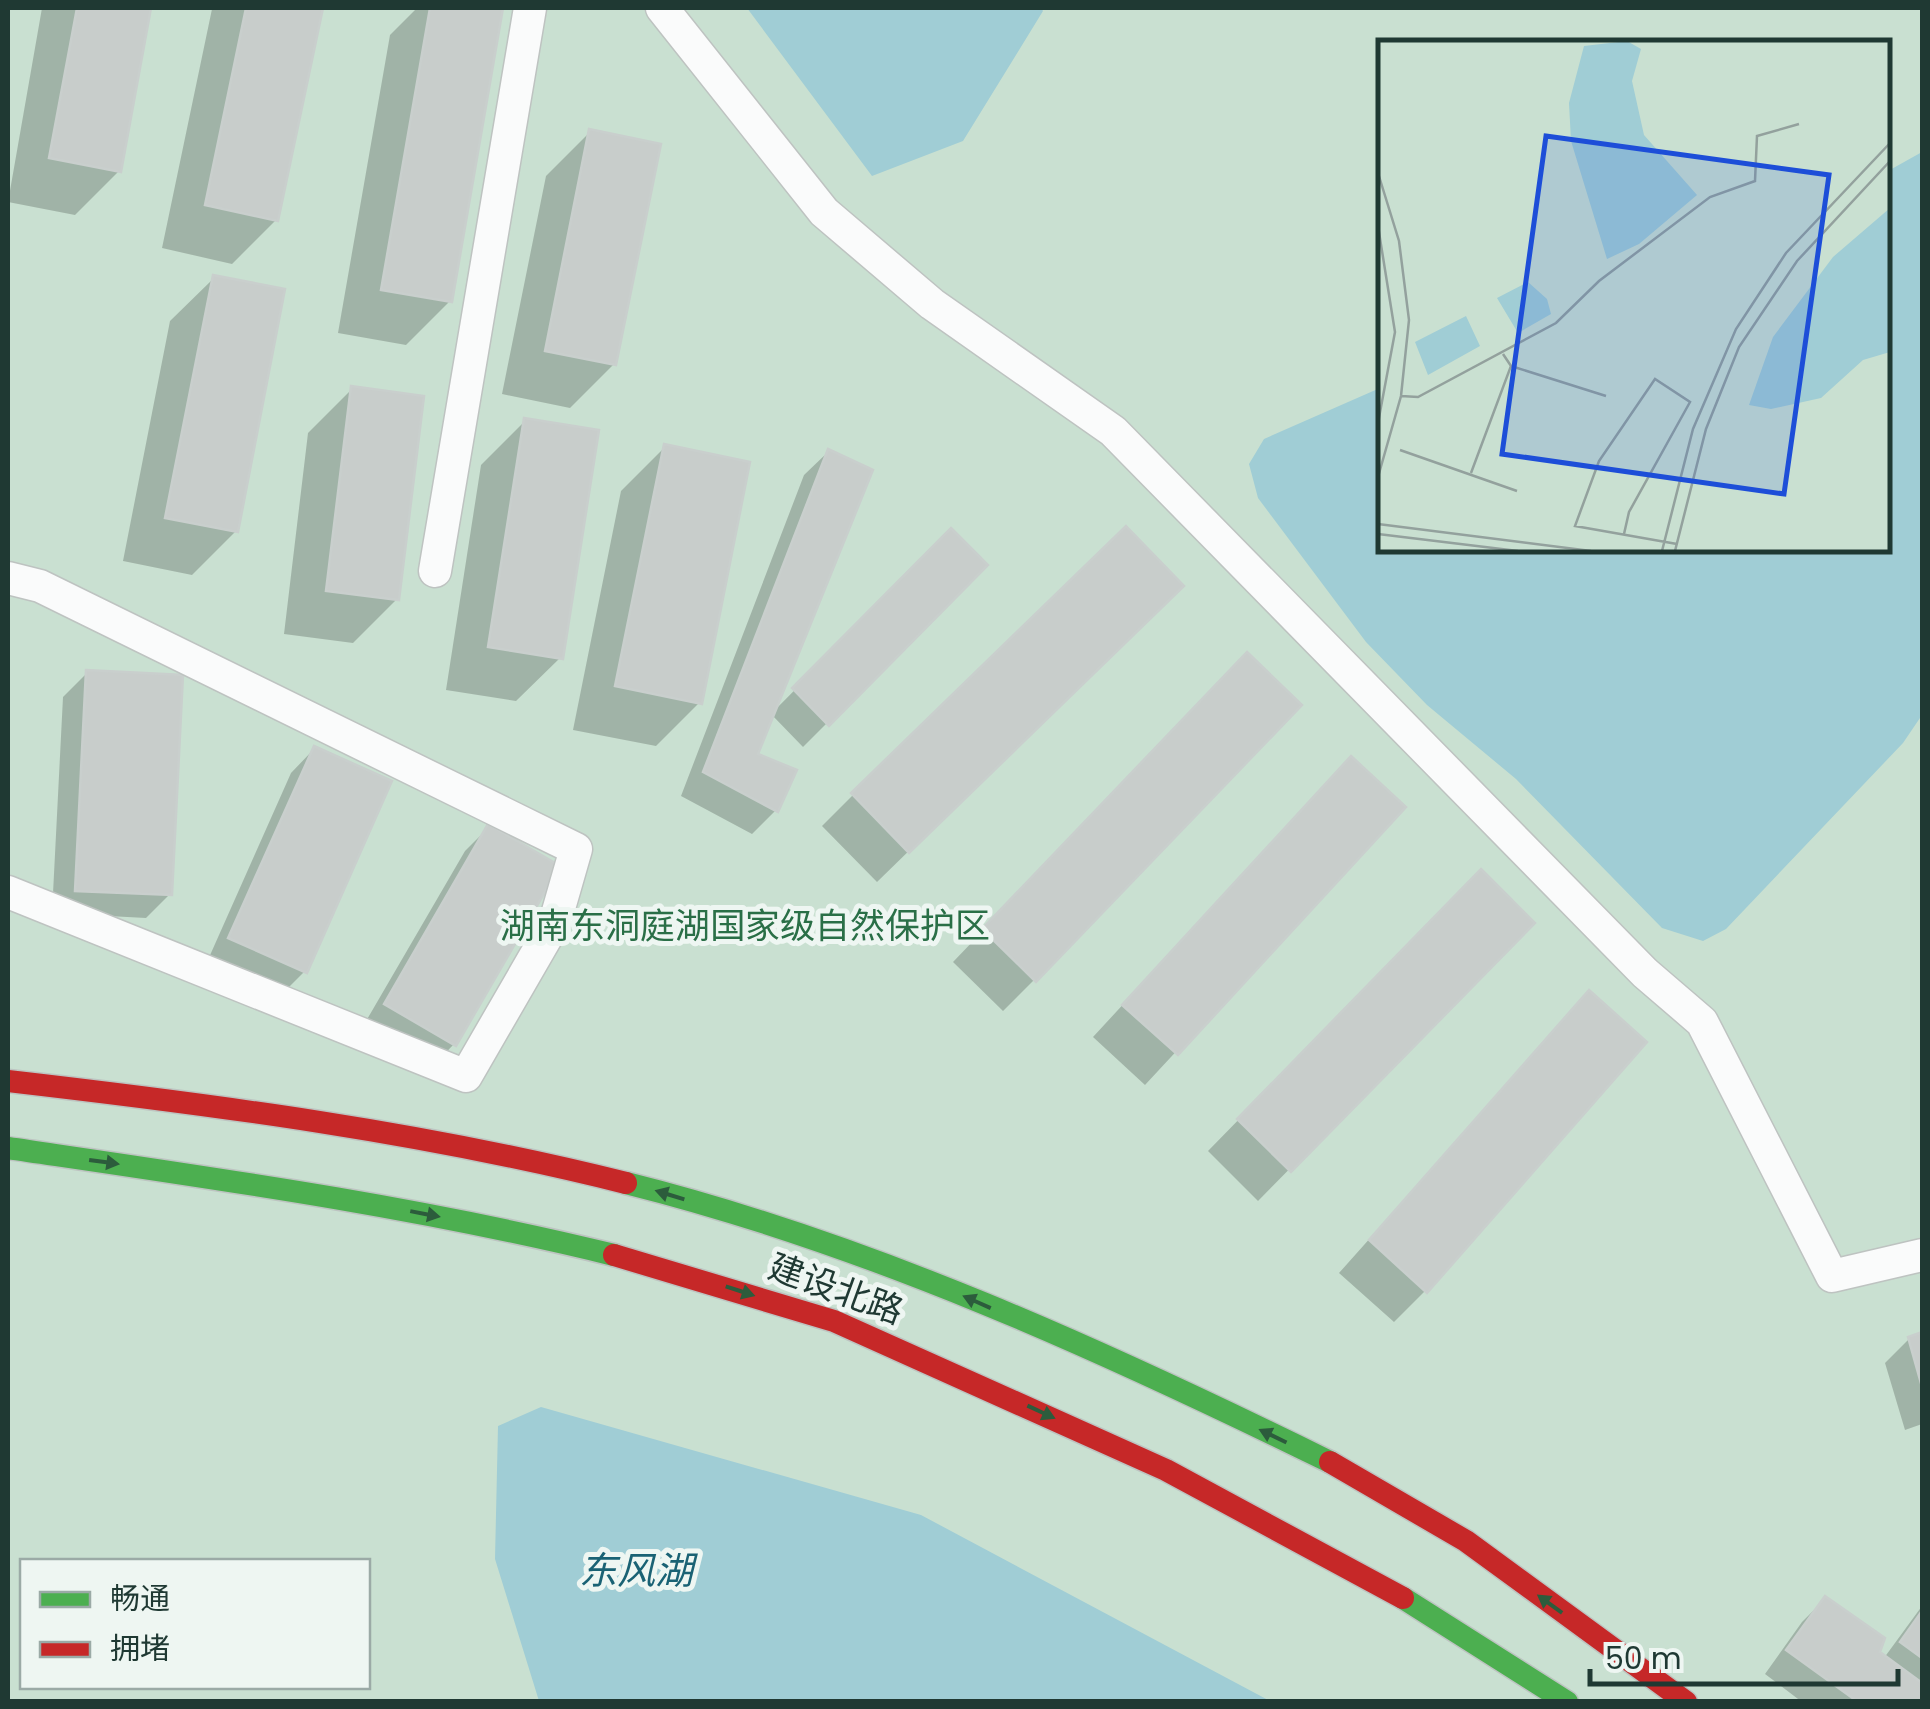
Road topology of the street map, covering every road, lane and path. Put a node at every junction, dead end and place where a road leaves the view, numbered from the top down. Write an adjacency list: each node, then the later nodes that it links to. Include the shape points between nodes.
1 (530, 8): 3 (street)
2 (662, 8): 8 (street, via 824,212 932,304 1112,432 1645,974 1702,1022 1832,1276)
3 (435, 571)
4 (8, 578): 5 (street, via 40,586 576,849 555,922 466,1076)
5 (8, 892)
6 (8, 1082): 10 (main road, one-way to 6, via 1433,1520 1297,1448 942,1286 654,1190 479,1149 310,1118)
7 (8, 1148): 9 (main road, 建设北路, one-way to 9, via 322,1194 512,1230 674,1270 834,1321 1166,1470 1397,1594)
8 (1922, 1255)
9 (1568, 1702)
10 (1686, 1702)

